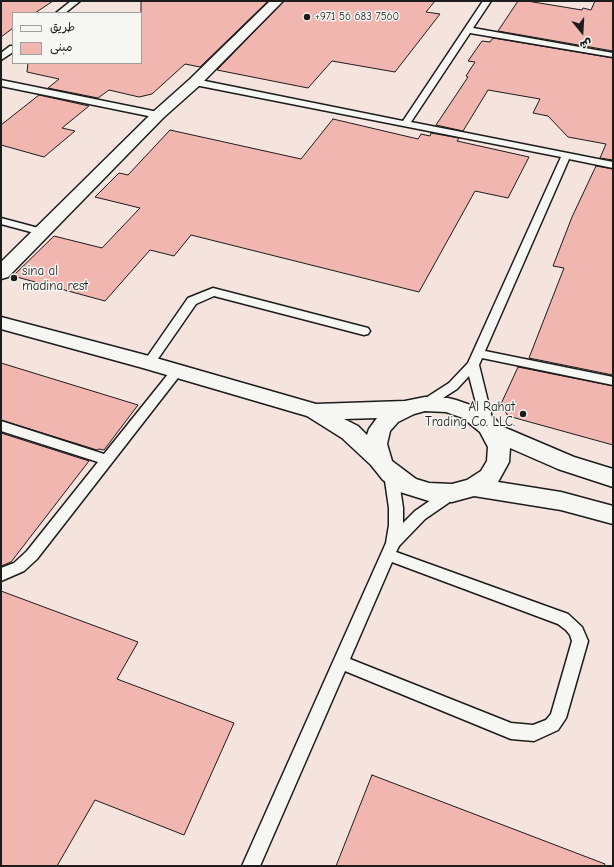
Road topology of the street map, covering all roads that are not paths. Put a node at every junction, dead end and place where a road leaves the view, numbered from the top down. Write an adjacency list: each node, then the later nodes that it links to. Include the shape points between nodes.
1 (76, 1): 4 (lane)
2 (277, 1): 9 (street)
3 (487, 1): 5 (lane)
4 (61, 12)
5 (468, 30): 7 (lane); 12 (lane)
6 (12, 49): 8 (lane)
7 (613, 55)
8 (1, 57)
9 (196, 82): 11 (street); 12 (lane)
10 (1, 83): 11 (lane)
11 (158, 115): 16 (street)
12 (405, 124): 13 (lane)
13 (566, 156): 14 (lane); 20 (lane)
14 (613, 165)
15 (1, 221): 16 (lane)
16 (42, 232): 17 (street)
17 (1, 272)
18 (1, 323): 21 (street)
19 (364, 331): 21 (lane, via 213,292 192,301)
20 (475, 359): 23 (lane); 24 (lane, via 453,386); 27 (lane, via 479,394)
21 (149, 363): 22 (street)
22 (177, 371): 25 (street); 28 (lane)
23 (613, 381)
24 (415, 406): 25 (street, via 361,411); 27 (street, via 448,405 471,413); 29 (street, via 390,417 380,429 376,444)
25 (315, 411): 29 (street, via 350,432)
26 (1, 426): 28 (lane)
27 (491, 429): 30 (street, via 566,463); 31 (street, via 499,447 498,462 489,477)
28 (106, 460): 34 (lane, via 29,558 19,567)
29 (385, 467): 31 (street, via 408,486 430,492); 33 (lane, via 396,508 396,525)
30 (613, 478)
31 (463, 490): 32 (street, via 561,501); 33 (lane, via 420,515)
32 (613, 516)
33 (390, 549): 35 (lane); 35 (lane, via 563,619 571,625 580,640 558,718 552,725 534,733 511,731)
34 (1, 575)
35 (340, 662): 36 (lane)
36 (251, 866)

